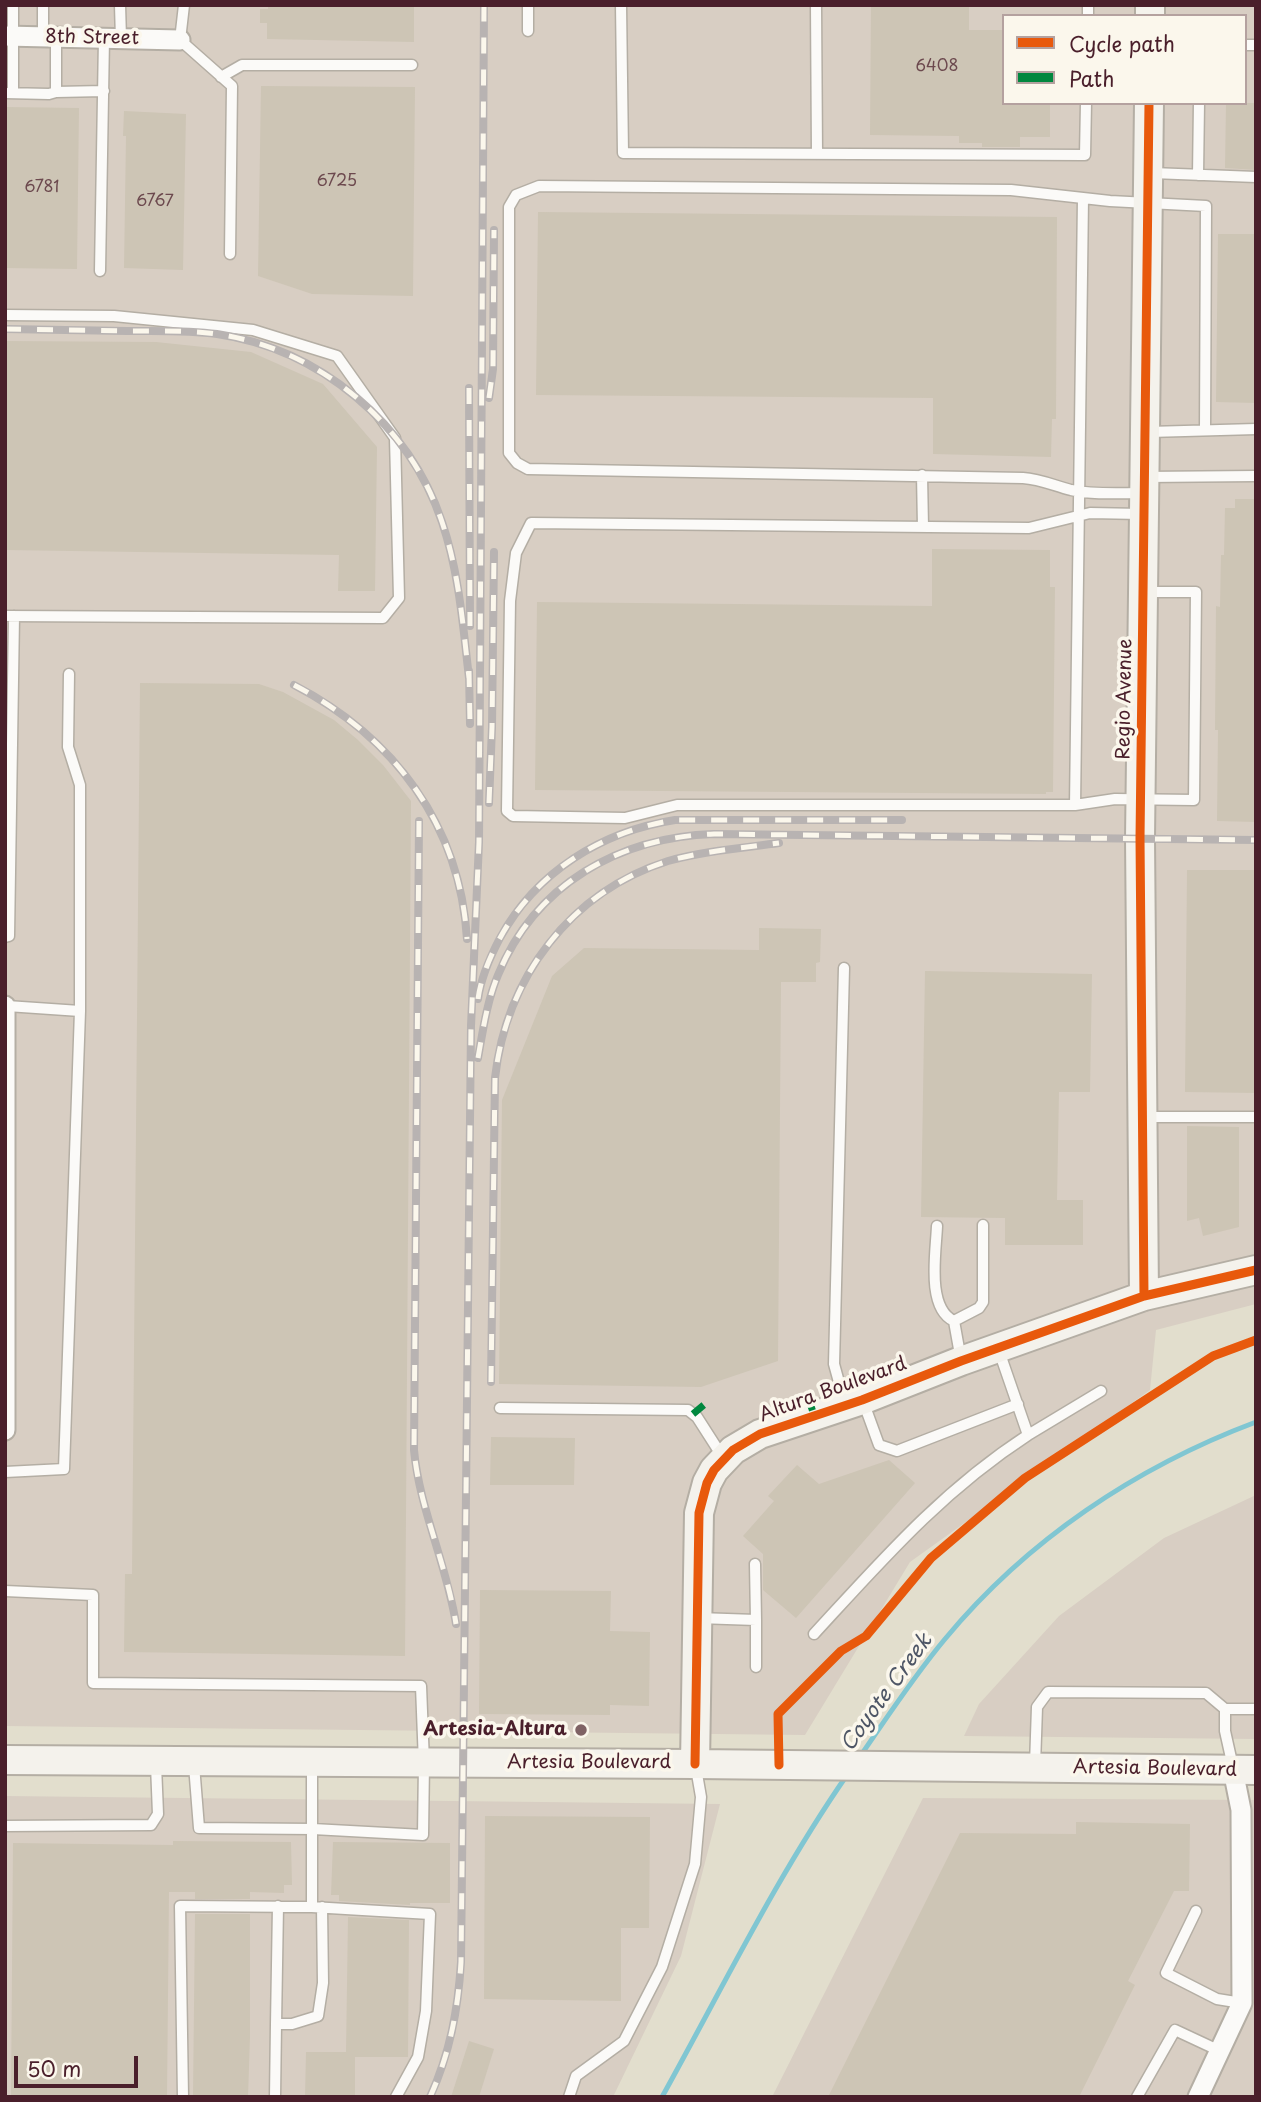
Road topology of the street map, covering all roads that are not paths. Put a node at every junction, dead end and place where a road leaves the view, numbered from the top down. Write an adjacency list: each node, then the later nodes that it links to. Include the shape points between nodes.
1 (13, 5): 9 (lane)
2 (43, 5): 10 (lane)
3 (120, 5): 11 (lane)
4 (528, 5): 8 (lane)
5 (621, 5): 21 (lane, via 623,153)
6 (816, 5): 21 (lane)
7 (182, 9): 12 (lane)
8 (528, 31)
9 (9, 36): 10 (street, 8th Street); 17 (lane)
10 (50, 37): 11 (street, 8th Street); 16 (lane)
11 (113, 39): 12 (street, 8th Street); 15 (lane)
12 (180, 40): 14 (lane)
13 (412, 65): 14 (lane, via 242,65)
14 (221, 77): 27 (lane, via 232,86)
15 (104, 91): 16 (lane); 28 (lane)
16 (56, 92): 17 (lane)
17 (9, 93)
18 (1086, 105): 21 (lane, via 1085,156)
19 (1149, 105): 22 (street, Regio Avenue)
20 (1199, 105): 23 (lane)
21 (817, 154)
22 (1148, 173): 23 (lane); 26 (street, Regio Avenue)
23 (1198, 175): 24 (lane)
24 (1256, 177)
25 (1083, 198): 26 (lane); 33 (lane, via 1011,190 539,187 516,195 509,207 509,453 517,463 528,469); 35 (lane)
26 (1147, 204): 31 (lane, via 1206,206); 32 (street, Regio Avenue)
27 (230, 254)
28 (100, 271)
29 (5, 315): 40 (lane, via 114,316 253,330 337,356 395,438 399,598 383,618)
30 (1256, 429): 31 (lane)
31 (1205, 430): 32 (lane)
32 (1145, 432): 36 (street, Regio Avenue)
33 (922, 475): 35 (lane, via 1033,479); 38 (lane)
34 (1256, 476): 36 (lane)
35 (1080, 491): 36 (lane); 37 (lane)
36 (1145, 494): 37 (lane); 39 (street, Regio Avenue)
37 (1079, 516): 38 (lane, via 1029,528); 43 (lane)
38 (923, 527): 43 (lane, via 531,523 516,553 510,601 507,811 513,816 603,819 677,806)
39 (1144, 592): 42 (street, Regio Avenue); 42 (lane, via 1196,592 1194,800)
40 (10, 616): 44 (lane, via 9,936)
41 (69, 674): 47 (lane, via 68,747 80,785)
42 (1141, 799): 43 (lane); 49 (street, Regio Avenue)
43 (1075, 805)
44 (5, 937)
45 (844, 968): 60 (lane, via 834,1364)
46 (6, 1006): 47 (lane); 48 (street)
47 (80, 1011): 66 (lane, via 64,1469)
48 (6, 1068): 58 (street)
49 (1142, 1117): 50 (lane); 54 (street, Regio Avenue)
50 (1256, 1117)
51 (983, 1225): 55 (lane, via 983,1302)
52 (937, 1226): 55 (lane, via 937,1302)
53 (1256, 1270): 54 (street, Altura Boulevard)
54 (1144, 1296): 56 (street, Altura Boulevard)
55 (954, 1321): 57 (lane)
56 (998, 1348): 57 (street, Altura Boulevard); 61 (lane)
57 (961, 1361): 60 (street, Altura Boulevard)
58 (5, 1384): 63 (street)
59 (1101, 1391): 64 (lane)
60 (854, 1402): 61 (lane, via 879,1445 898,1451); 65 (street, Altura Boulevard, via 760,1434)
61 (1018, 1404): 64 (lane)
62 (500, 1408): 65 (lane, via 688,1410 697,1416)
63 (5, 1430)
64 (1028, 1434): 71 (lane, via 931,1509)
65 (724, 1459): 69 (street, Altura Boulevard, via 707,1483 699,1513)
66 (5, 1472)
67 (755, 1564): 70 (lane)
68 (5, 1591): 79 (lane, via 93,1595 93,1683 421,1686)
69 (698, 1618): 70 (lane); 80 (street, Altura Boulevard)
70 (756, 1620): 72 (lane)
71 (814, 1634)
72 (757, 1667)
73 (1225, 1709): 74 (lane); 81 (lane, via 1206,1693 1048,1692 1037,1707); 82 (lane, via 1225,1731)
74 (1256, 1709)
75 (5, 1760): 76 (street, Artesia Boulevard)
76 (156, 1761): 77 (street, Artesia Boulevard); 83 (lane, via 158,1814 151,1825)
77 (194, 1761): 78 (street, Artesia Boulevard); 84 (lane, via 199,1828)
78 (312, 1762): 79 (street, Artesia Boulevard); 84 (lane)
79 (425, 1763): 80 (street, Artesia Boulevard); 84 (lane, via 423,1835)
80 (695, 1764): 81 (street, Artesia Boulevard); 95 (lane, via 701,1797 695,1864 662,1967 624,2041 576,2077)
81 (1035, 1768): 82 (street, Artesia Boulevard)
82 (1245, 1770): 88 (street, via 1241,1810)
83 (5, 1826)
84 (313, 1829): 86 (lane)
85 (278, 1906): 86 (lane); 90 (lane); 92 (lane, via 180,1906)
86 (317, 1907): 90 (lane, via 323,1983 317,2016); 94 (lane, via 430,1914 426,2011 418,2057)
87 (1196, 1911): 89 (lane, via 1166,1973 1217,1999)
88 (1249, 1982): 89 (street)
89 (1242, 2003): 91 (street)
90 (276, 2024): 93 (lane)
91 (1220, 2050): 96 (lane, via 1175,2030); 97 (street)
92 (183, 2097)
93 (275, 2097)
94 (396, 2097)
95 (569, 2097)
96 (1138, 2097)
97 (1198, 2097)

